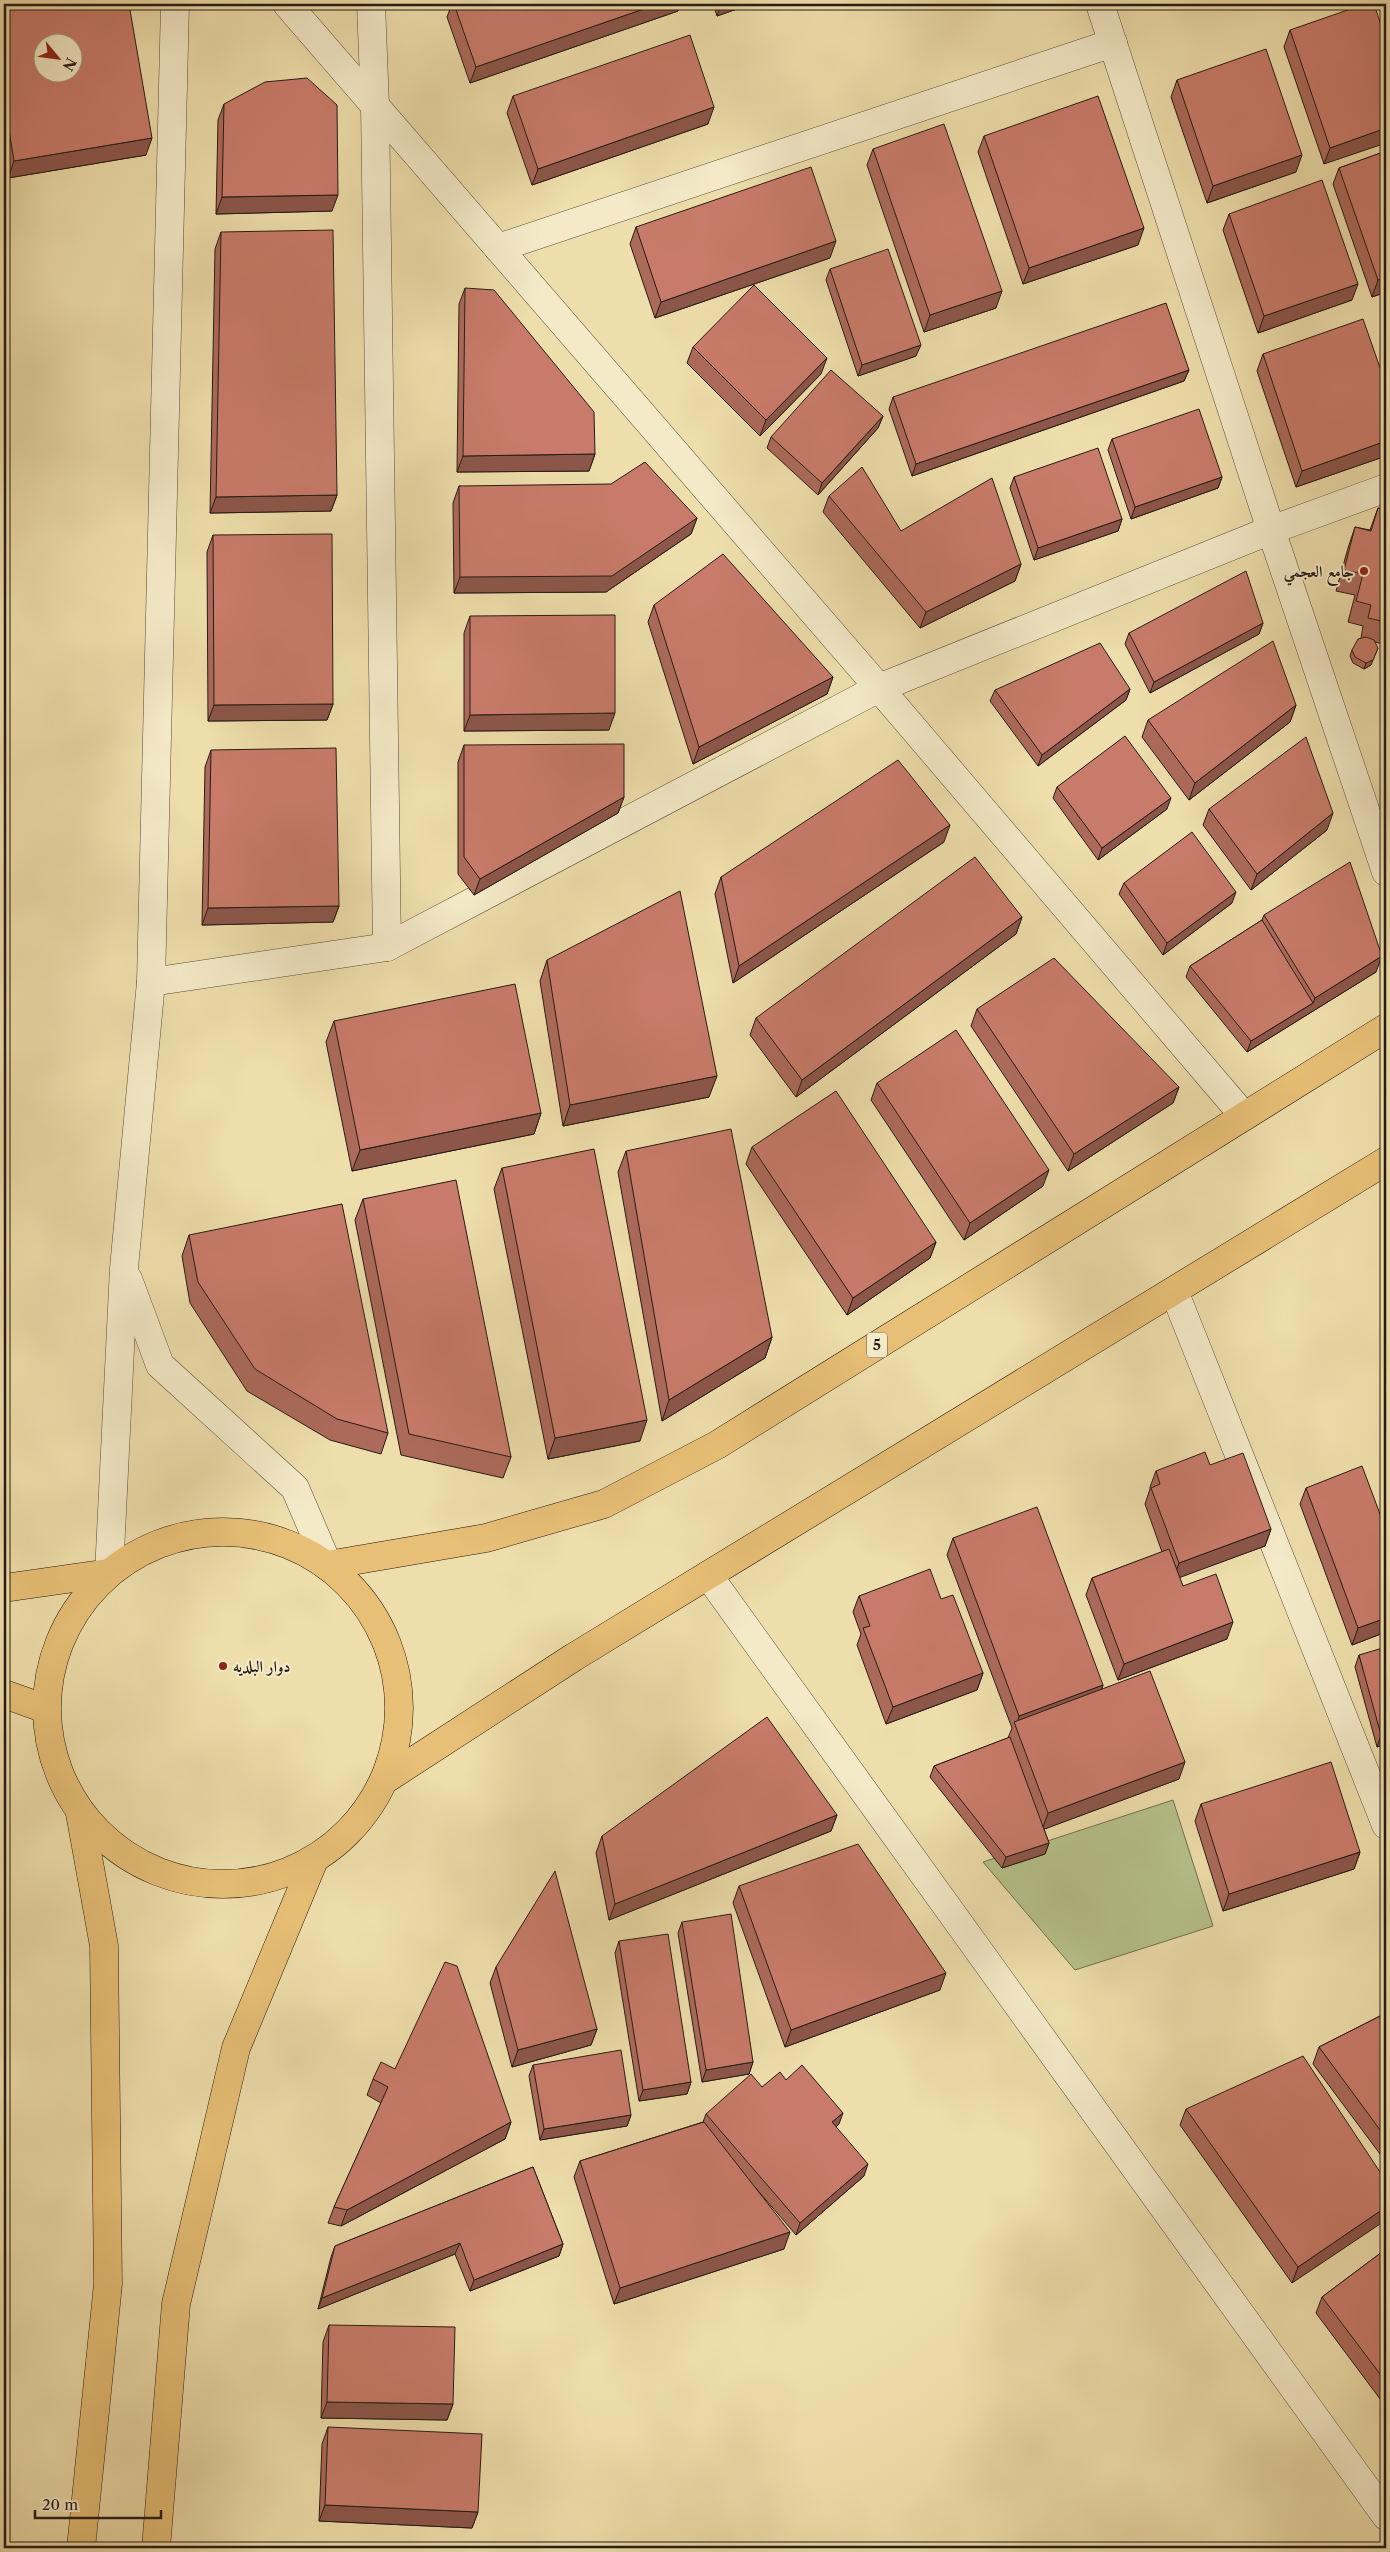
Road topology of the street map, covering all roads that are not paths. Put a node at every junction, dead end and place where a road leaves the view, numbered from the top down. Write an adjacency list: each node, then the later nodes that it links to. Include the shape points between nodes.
1 (175, 4): 13 (street)
2 (287, 4): 6 (street)
3 (371, 4): 6 (street)
4 (1100, 4): 5 (street)
5 (1113, 43): 7 (street); 9 (street)
6 (375, 105): 7 (street); 12 (street)
7 (498, 248): 10 (street)
8 (1386, 488): 9 (street)
9 (1271, 530): 10 (street); 11 (street)
10 (879, 688): 12 (street); 15 (street)
11 (1386, 872)
12 (387, 947): 13 (street)
13 (152, 982): 17 (street)
14 (1386, 1028): 15 (main road, 5)
15 (1244, 1116): 19 (main road, 5, via 717,1445 604,1504 486,1538)
16 (1386, 1161): 18 (main road)
17 (124, 1268): 19 (street, via 160,1365 295,1488); 20 (street)
18 (1174, 1291): 21 (main road); 27 (street)
19 (328, 1565): 20 (main road, via 275,1539 217,1532 159,1543); 25 (main road, via 369,1608 394,1662 399,1721)
20 (109, 1573): 22 (main road); 24 (main road, via 76,1612 54,1659)
21 (708, 1575): 25 (main road, via 574,1656); 29 (street)
22 (4, 1588)
23 (4, 1694): 24 (main road)
24 (46, 1709): 26 (main road, via 55,1763)
25 (386, 1779): 28 (main road, via 356,1826)
26 (80, 1813): 28 (main road, via 127,1858 187,1882 253,1883); 30 (main road, via 104,1946 108,2284)
27 (1386, 1825)
28 (314, 1860): 31 (main road, via 236,2048 176,2304)
29 (1386, 2516)
30 (81, 2548)
31 (156, 2548)

